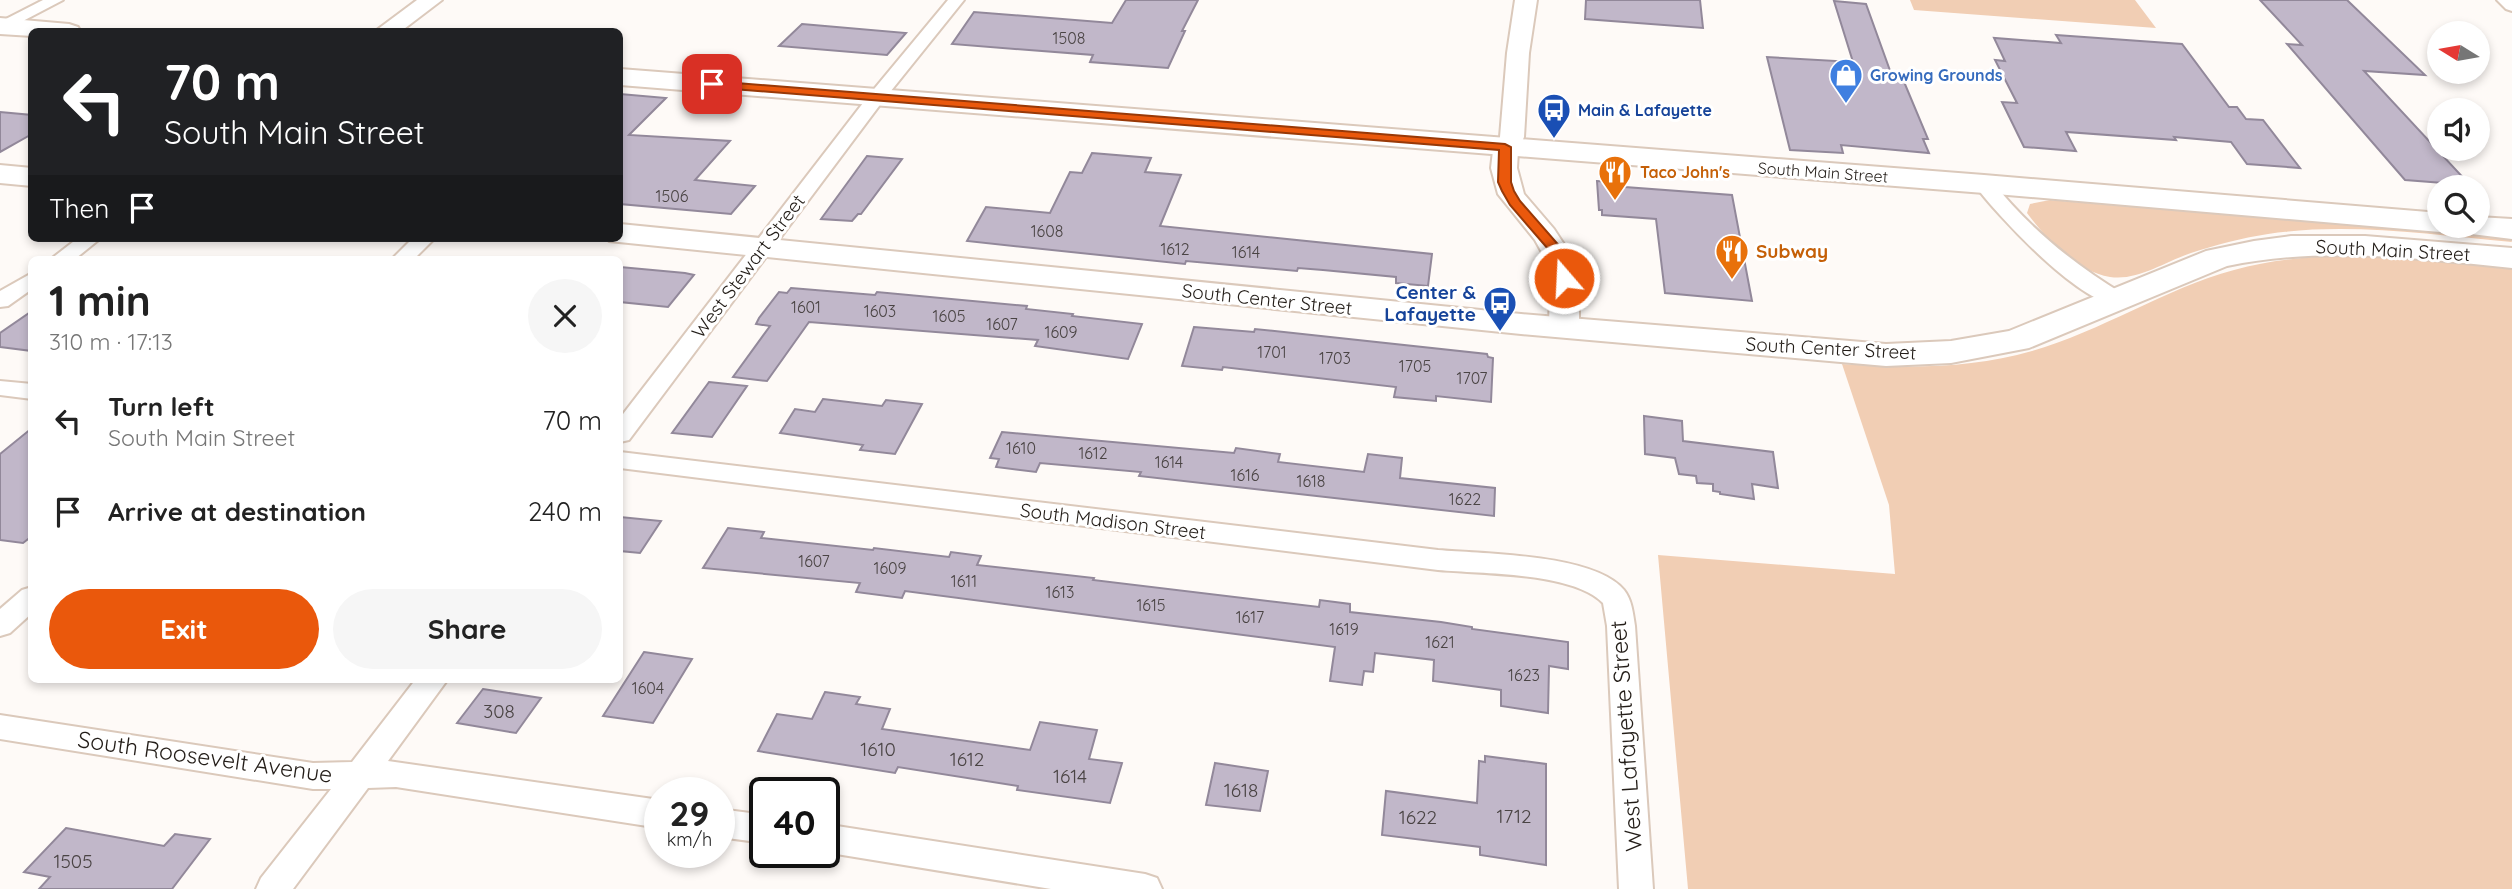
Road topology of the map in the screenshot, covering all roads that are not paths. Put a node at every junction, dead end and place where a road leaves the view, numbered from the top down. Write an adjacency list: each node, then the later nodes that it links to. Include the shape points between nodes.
1 (55, 0): 7 (street)
2 (431, 0): 8 (street)
3 (956, 0): 11 (street, West Stewart Street)
4 (1525, 0): 12 (street, via 1512,137)
5 (2505, 0): 6 (street)
6 (2512, 6)
7 (1, 27): 9 (main road)
8 (391, 28)
9 (28, 29)
10 (623, 77): 11 (main road, South Main Street)
11 (876, 98): 12 (main road, South Main Street); 22 (street, West Stewart Street)
12 (1505, 147): 15 (main road, South Main Street); 29 (street, via 1508,191 1555,249 1563,267)
13 (0, 174): 14 (main road)
14 (28, 177)
15 (1983, 184): 16 (main road, South Main Street); 27 (street, via 2042,250)
16 (2427, 222)
17 (2490, 227): 18 (main road, South Main Street)
18 (2512, 229)
19 (623, 234): 22 (main road, South Center Street)
20 (85, 242): 23 (street)
21 (421, 242): 24 (street)
22 (761, 248): 29 (main road, South Center Street); 32 (street, West Stewart Street)
23 (65, 256)
24 (405, 256)
25 (2512, 258): 27 (main road, South Main Street, via 2363,246 2251,250 2218,258)
26 (28, 282): 28 (street)
27 (2115, 299): 29 (main road, South Center Street, via 2017,340 1919,354 1808,350)
28 (0, 301)
29 (1564, 328)
30 (0, 388): 31 (street)
31 (28, 392)
32 (623, 430)
33 (623, 460): 34 (street, South Madison Street, via 1557,571)
34 (1605, 587): 44 (street, West Lafayette Street, via 1616,599 1621,626)
35 (28, 600): 36 (street)
36 (0, 625)
37 (430, 683): 39 (street)
38 (0, 727): 39 (street, South Roosevelt Avenue, via 313,776)
39 (362, 774): 40 (street, South Roosevelt Avenue, via 396,774); 42 (street)
40 (644, 812)
41 (840, 841): 43 (street)
42 (273, 889)
43 (1145, 889)
44 (1636, 889)

